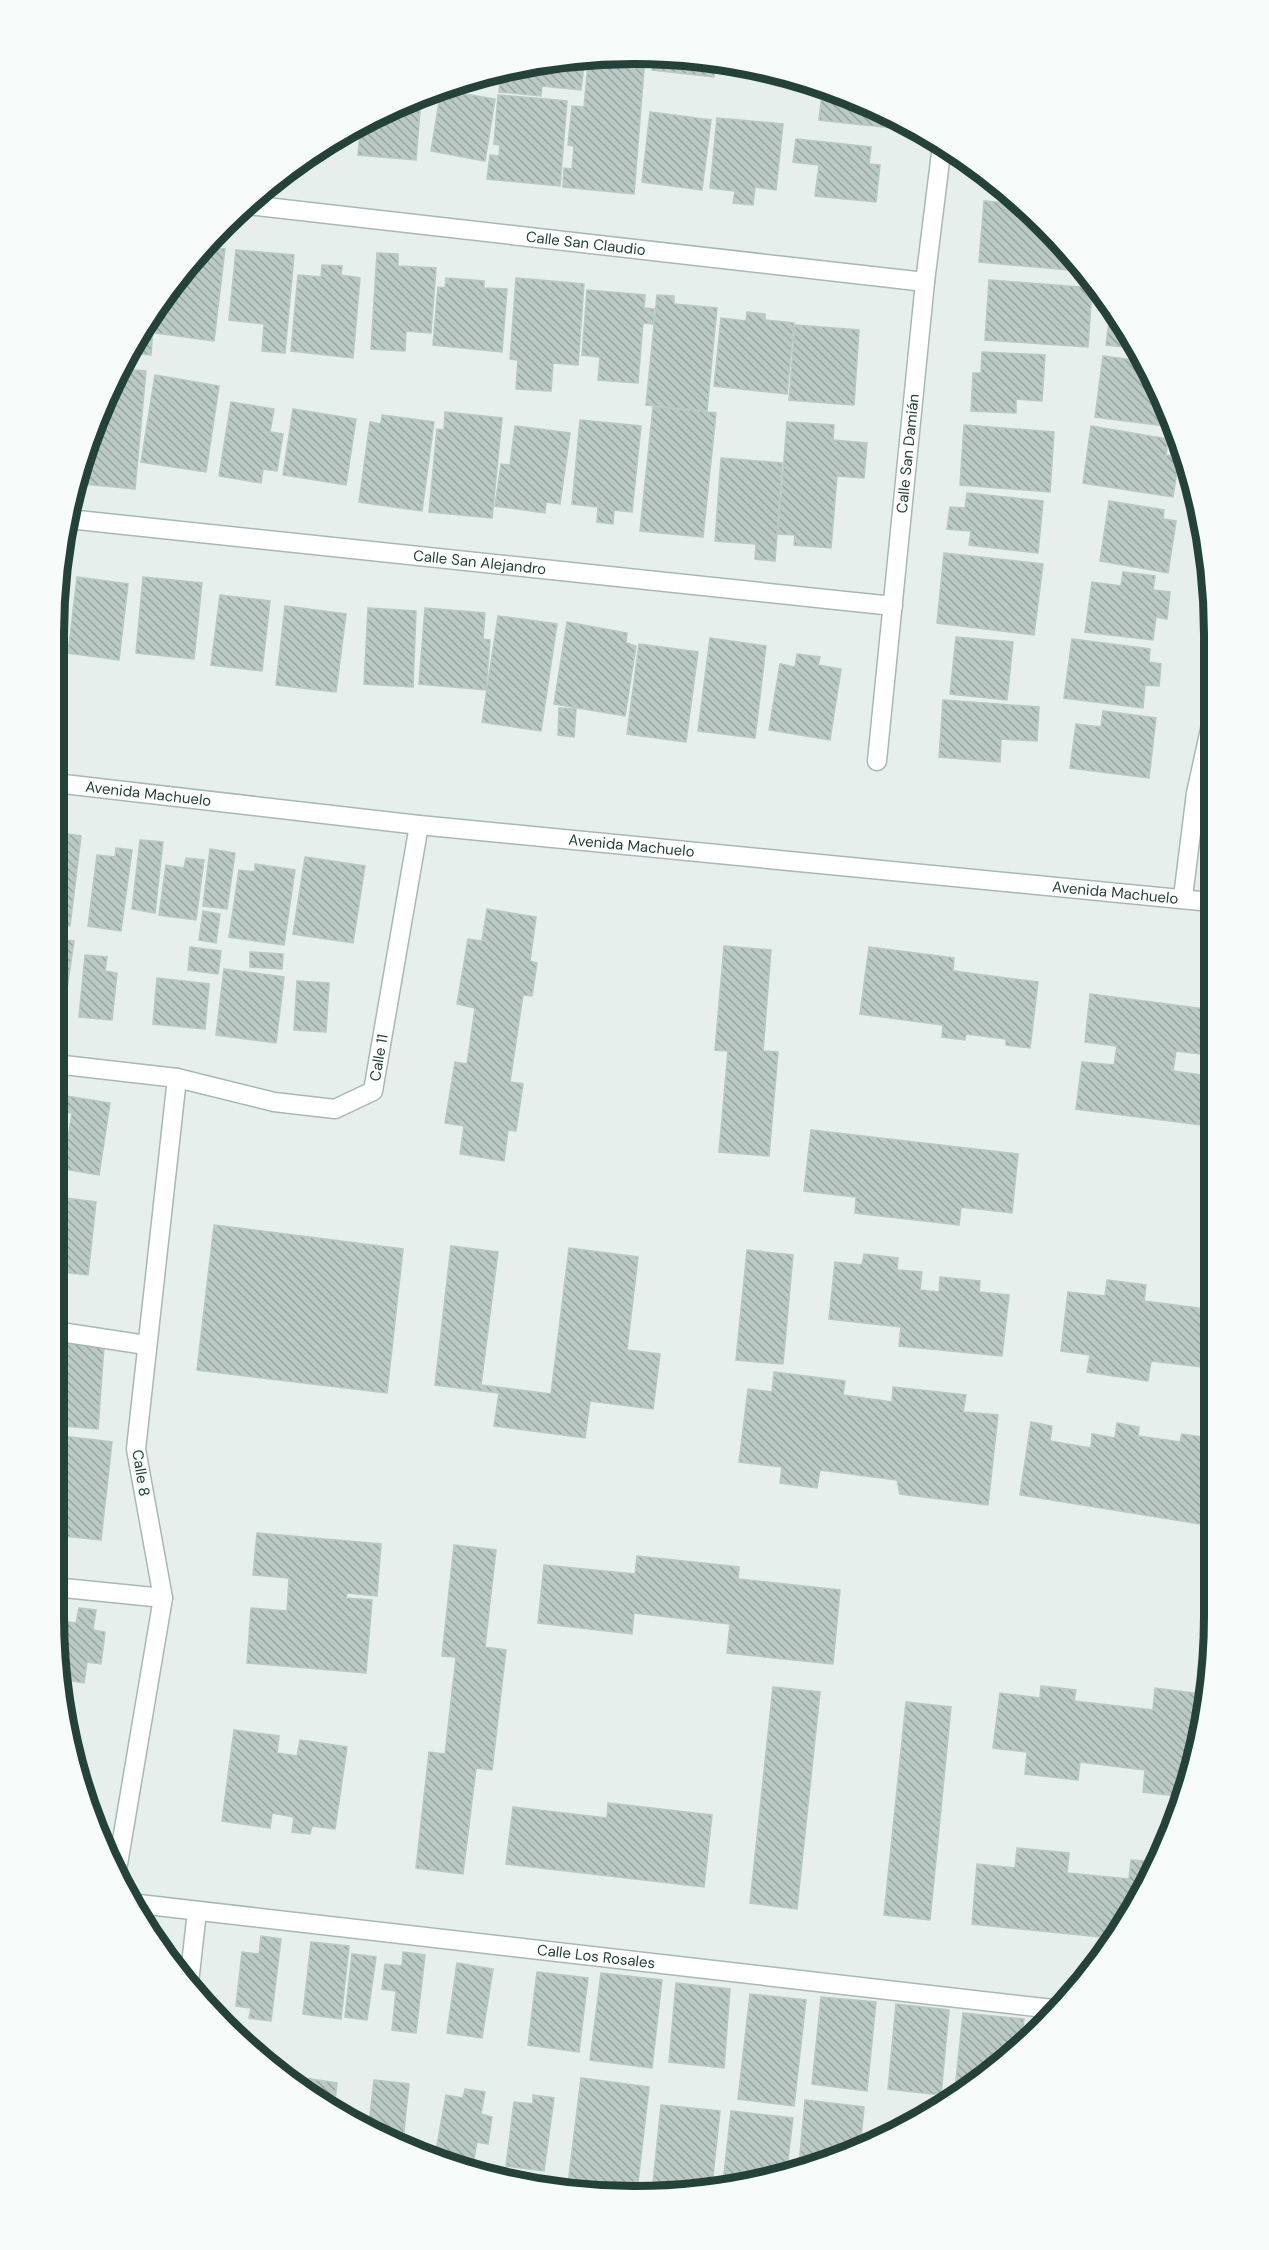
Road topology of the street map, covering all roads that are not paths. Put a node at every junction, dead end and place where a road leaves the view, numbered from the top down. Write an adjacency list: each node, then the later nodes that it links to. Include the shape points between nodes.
1 (941, 154): 3 (street, Calle San Damián)
2 (259, 206): 3 (street, Calle San Claudio)
3 (925, 282): 5 (street, Calle San Damián)
4 (76, 520): 5 (street, Calle San Alejandro)
5 (892, 606): 7 (street, Calle San Damián)
6 (1204, 757): 10 (street)
7 (877, 761)
8 (64, 784): 9 (street, Avenida Machuelo)
9 (419, 825): 10 (street, Avenida Machuelo); 13 (street, Calle 11, via 373,1091 335,1109 274,1102)
10 (1183, 897): 11 (street, Avenida Machuelo)
11 (1204, 901)
12 (64, 1065): 13 (street)
13 (177, 1078): 15 (street, Calle 8)
14 (64, 1333): 15 (street)
15 (146, 1345): 17 (street, Calle 8, via 136,1449)
16 (64, 1588): 17 (street)
17 (163, 1598): 18 (street, Calle 8)
18 (119, 1859)
19 (144, 1905): 20 (street, Calle Los Rosales)
20 (197, 1911): 21 (street); 22 (street, Calle Los Rosales)
21 (190, 1972)
22 (1047, 2008)

